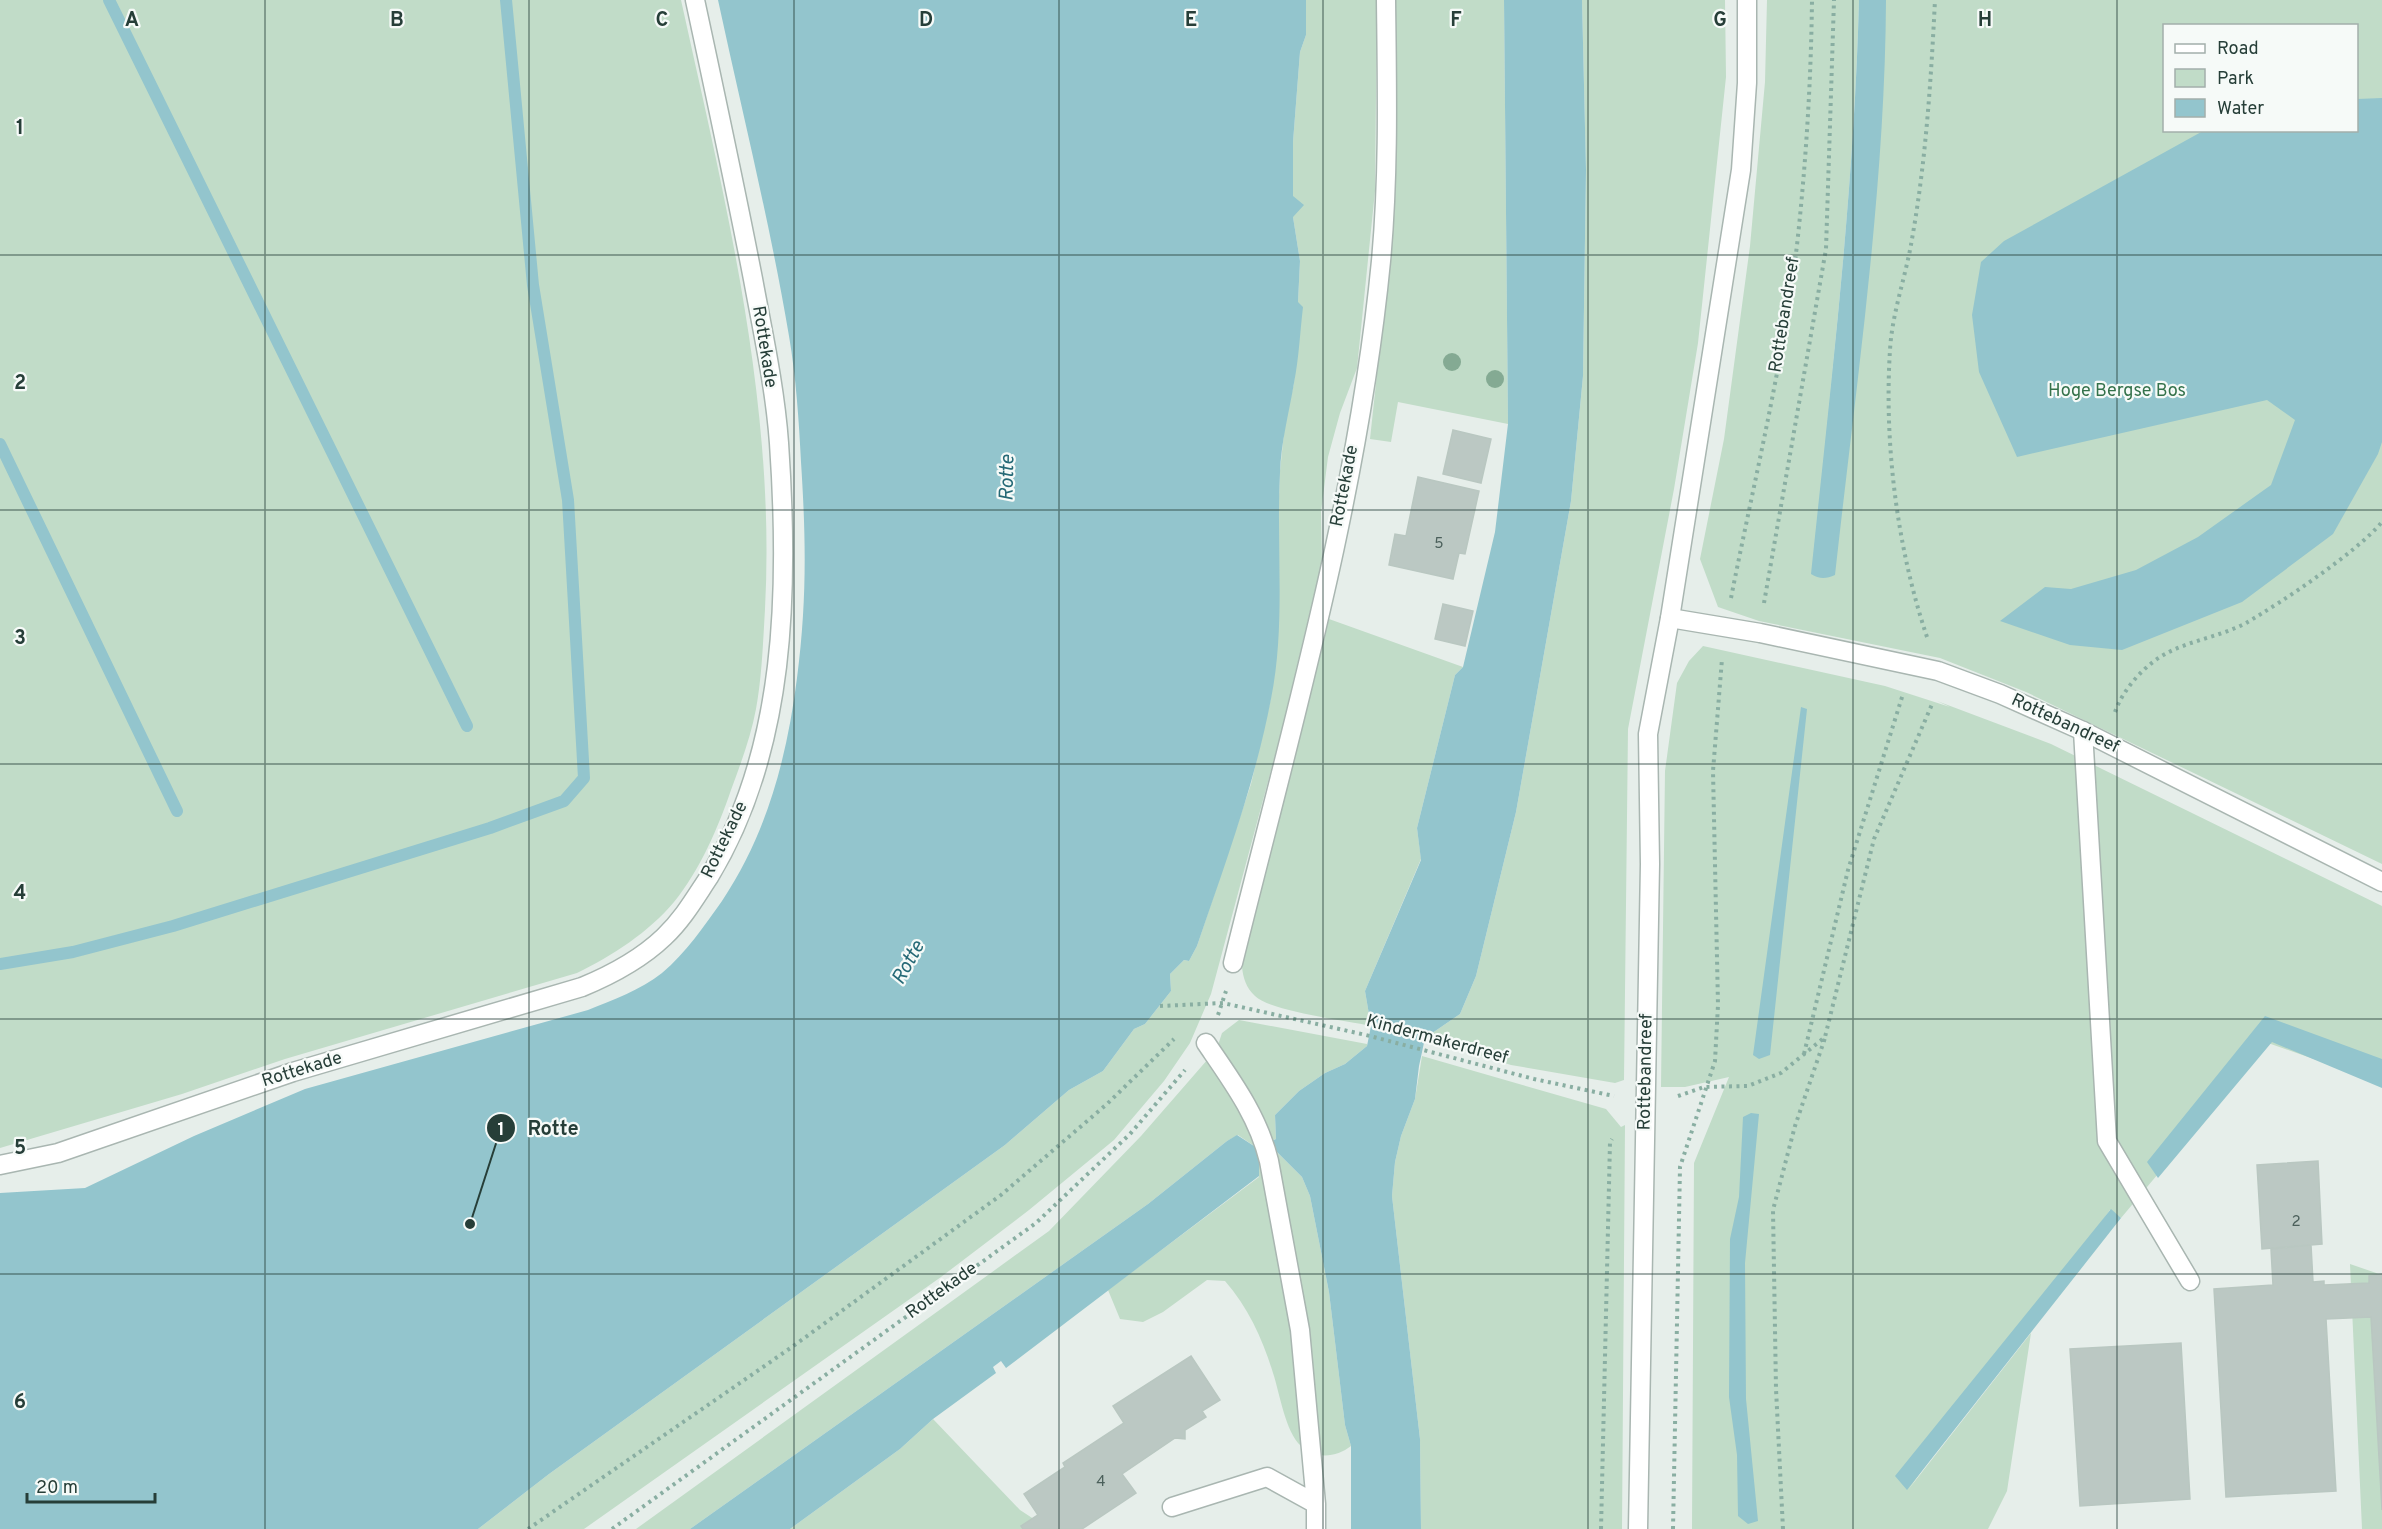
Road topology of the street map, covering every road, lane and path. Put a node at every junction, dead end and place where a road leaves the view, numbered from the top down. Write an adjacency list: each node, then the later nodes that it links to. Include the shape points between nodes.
1 (695, 0): 26 (street, Rottekade, via 733,174 779,442 780,652 759,759 724,852 682,919 662,939 608,976 293,1072 58,1153)
2 (1386, 0): 16 (street, Rottekade, via 1387,149 1381,260 1367,368 1312,641)
3 (1747, 0): 8 (street, Rottebandreef, via 1741,170)
4 (1812, 0): 9 (path, Rottebandreef, via 1811,94 1797,246)
5 (1833, 0): 10 (path, via 1826,249)
6 (1935, 0): 11 (path, via 1928,131 1890,349 1889,455 1910,573)
7 (2382, 522): 14 (path, via 2350,550 2244,624 2168,652 2154,662 2120,696)
8 (1670, 618): 9 (street, Rottebandreef); 25 (street, Rottebandreef, via 1648,734 1650,864)
9 (1726, 626): 10 (street, Rottebandreef); 24 (path, Rottebandreef, via 1716,701 1713,771 1718,1005 1715,1061)
10 (1760, 633): 11 (street, Rottebandreef)
11 (1938, 671): 13 (street, Rottebandreef); 21 (path, via 1931,711 1874,839)
12 (1905, 686): 23 (path, via 1848,870)
13 (2083, 731): 14 (street, Rottebandreef); 27 (street, via 2107,1141)
14 (2104, 742): 15 (street, Rottebandreef)
15 (2382, 882)
16 (1233, 963)
17 (1223, 1003): 18 (path, Kindermakerdreef); 19 (path); 22 (path, Rottekade); 25 (path, Kindermakerdreef, via 1604,1095)
18 (1160, 1006)
19 (1214, 1010)
20 (1180, 1035): 30 (path, via 1001,1195 792,1347)
21 (1825, 1038): 23 (path); 35 (path, via 1795,1126 1773,1210)
22 (1206, 1043): 28 (street, via 1249,1106 1264,1140 1300,1330); 31 (path, Rottekade, via 1130,1134 1036,1223)
23 (1803, 1054): 24 (path, via 1781,1073 1748,1086)
24 (1704, 1088): 34 (path, Rottebandreef, via 1680,1167)
25 (1645, 1099): 33 (street, Rottebandreef)
26 (0, 1166)
27 (2190, 1281)
28 (1316, 1504): 29 (street, via 1267,1477); 32 (street)
29 (1172, 1507)
30 (528, 1529)
31 (612, 1529)
32 (1316, 1529)
33 (1638, 1529)
34 (1673, 1529)
35 (1783, 1529)

